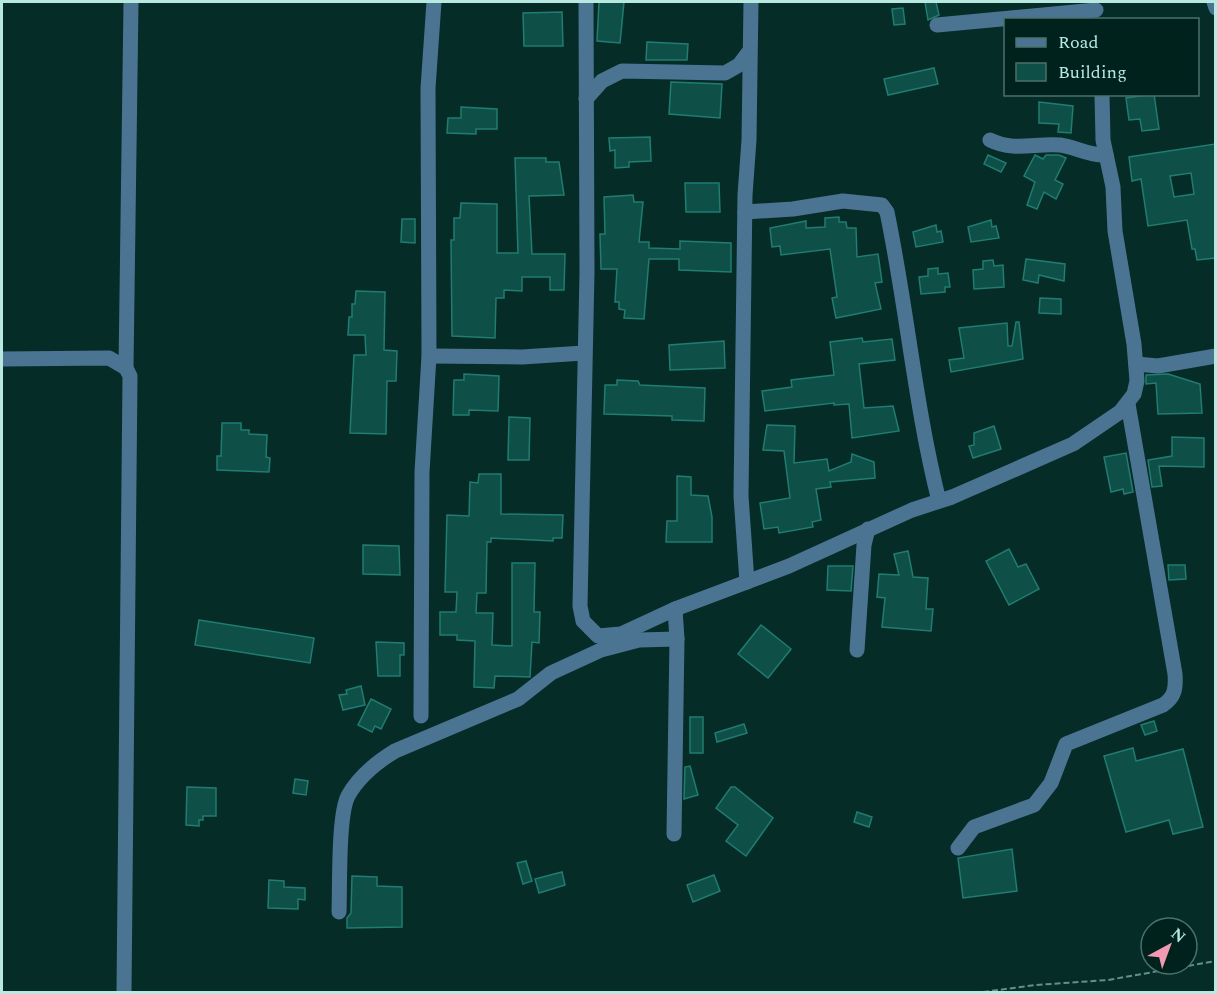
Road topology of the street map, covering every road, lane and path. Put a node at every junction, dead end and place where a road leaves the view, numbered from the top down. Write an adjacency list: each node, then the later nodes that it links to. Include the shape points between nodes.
1 (131, 2): 20 (street)
2 (435, 2): 16 (street, via 428,88)
3 (586, 2): 11 (street)
4 (751, 2): 9 (street)
5 (1214, 2): 6 (street)
6 (1215, 8)
7 (1096, 10): 8 (street)
8 (937, 25)
9 (748, 53): 11 (street, via 739,65 725,73 622,71 602,81); 14 (street)
10 (1102, 96): 13 (street)
11 (586, 99): 15 (street)
12 (990, 140): 13 (street, via 1013,148 1063,145 1092,156)
13 (1106, 156): 19 (street)
14 (745, 212): 22 (street, via 843,201 882,205 887,212); 24 (street, via 741,496)
15 (584, 353): 16 (street); 25 (street, via 580,606 584,621 598,636 611,636)
16 (429, 356): 28 (street, via 422,472)
17 (1215, 356): 19 (street, via 1158,366)
18 (2, 359): 20 (street, via 109,358)
19 (1136, 364): 21 (street, via 1137,381)
20 (126, 368): 33 (street, via 132,390)
21 (1128, 404): 22 (street, via 1073,444); 30 (street, via 1175,674 1173,696 1163,705 1066,744 1051,783 1034,805 974,827)
22 (939, 501): 23 (street)
23 (868, 530): 24 (street); 27 (street)
24 (747, 582): 25 (street)
25 (675, 609): 26 (street)
26 (678, 639): 29 (street); 31 (street, via 639,640 584,657 535,684 518,699 377,762 347,798)
27 (857, 650)
28 (421, 716)
29 (674, 834)
30 (958, 848)
31 (339, 912)
32 (1215, 961): 34 (path, via 1108,980)
33 (124, 993)
34 (983, 993)

